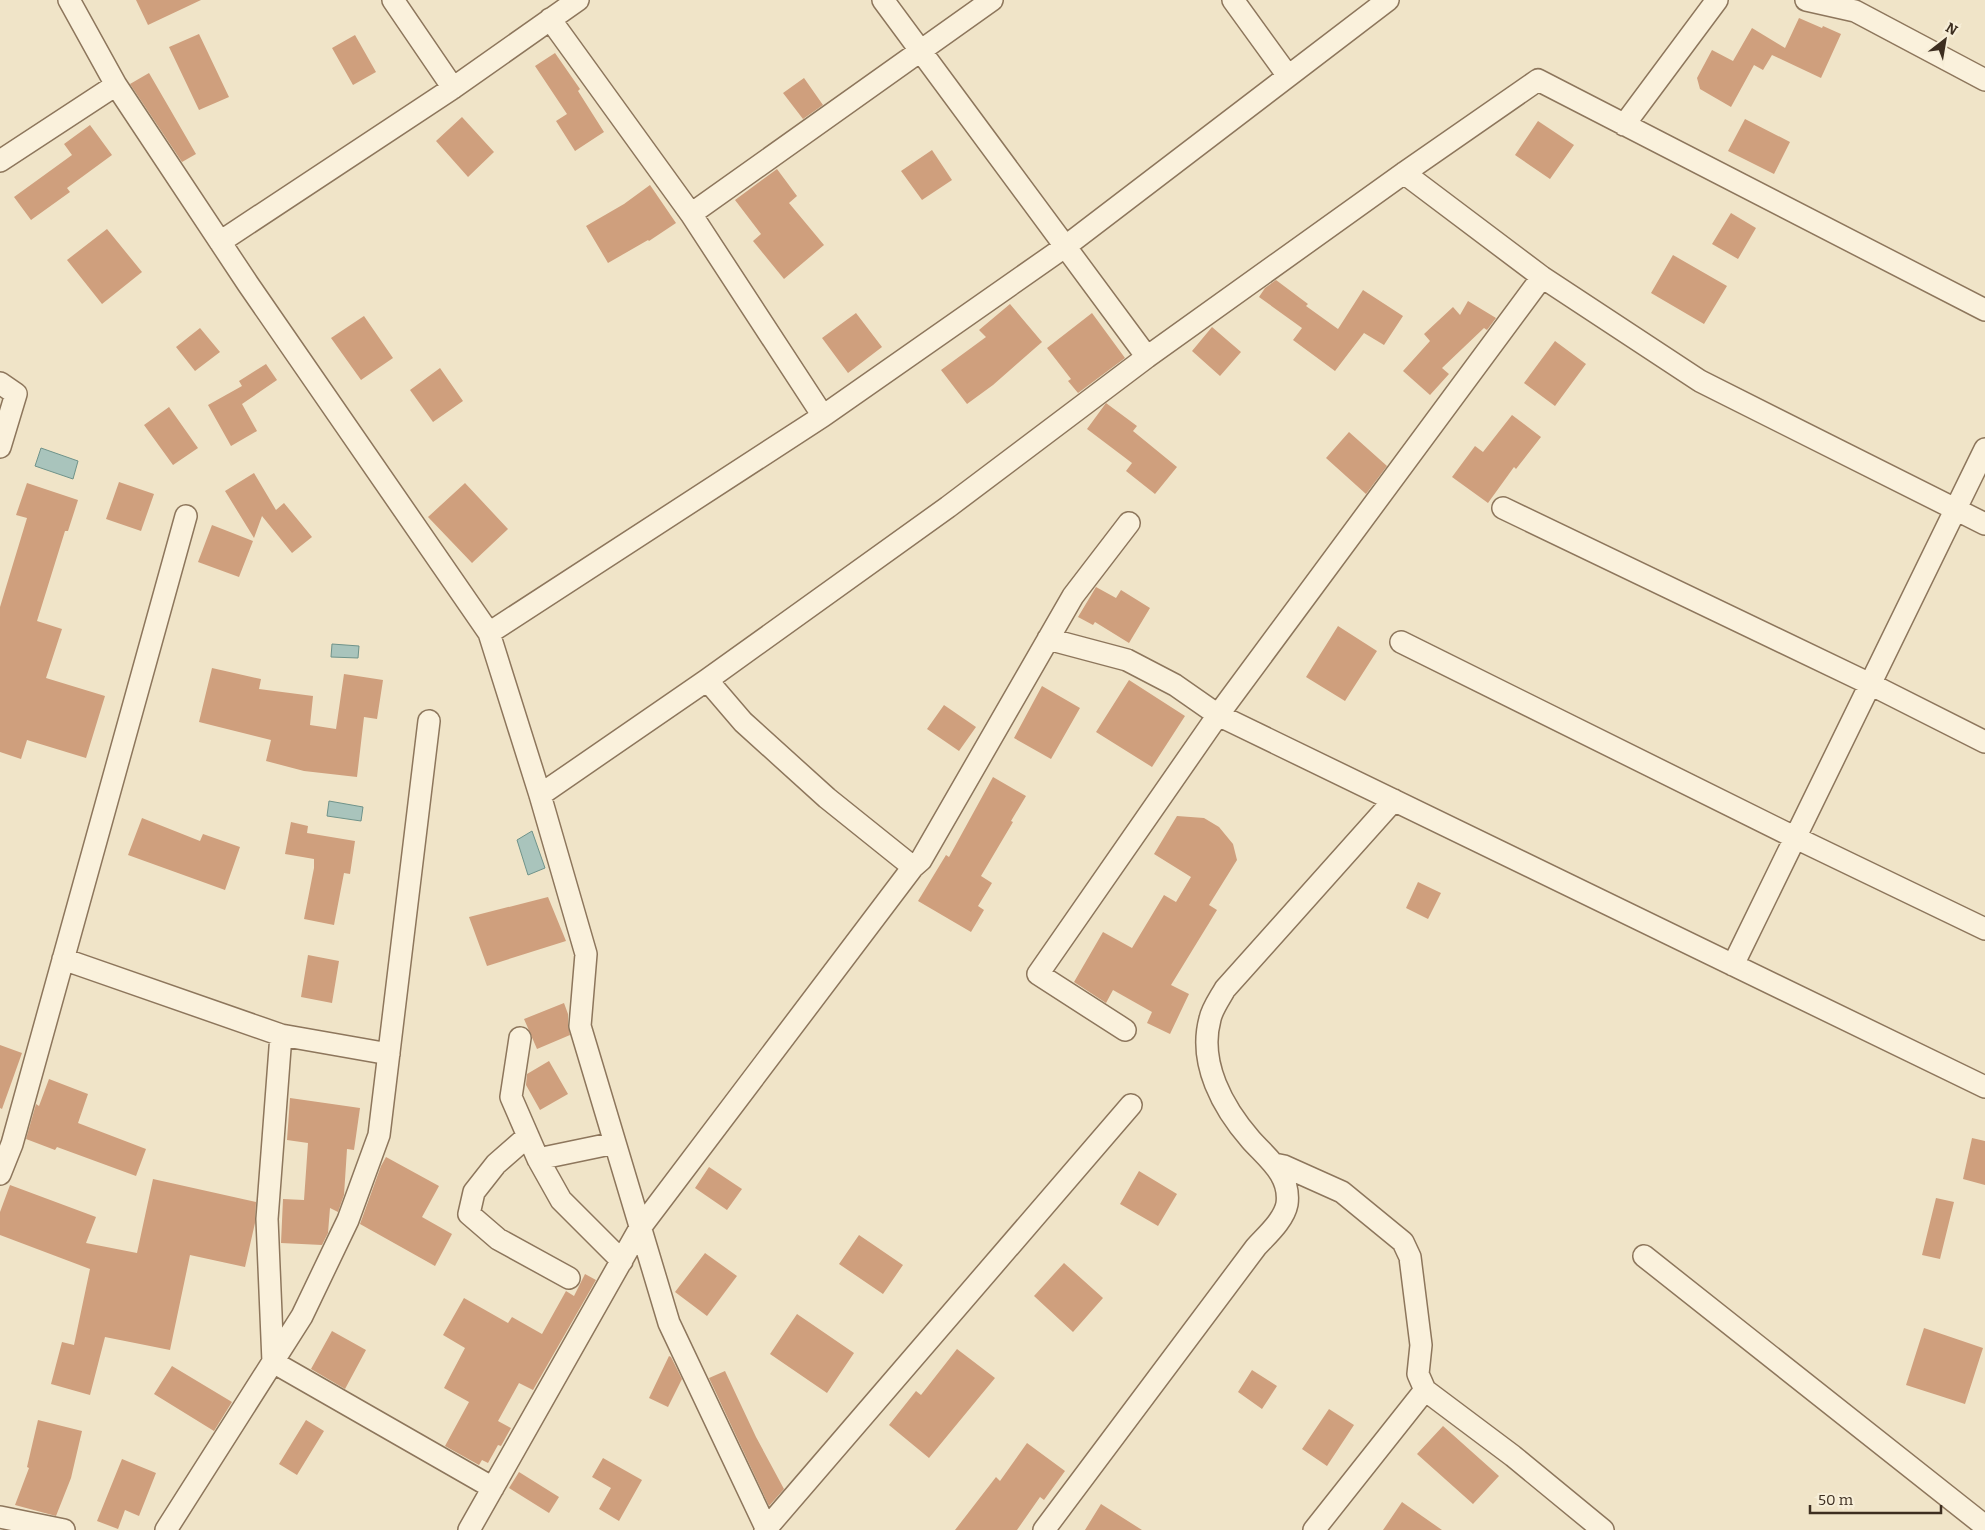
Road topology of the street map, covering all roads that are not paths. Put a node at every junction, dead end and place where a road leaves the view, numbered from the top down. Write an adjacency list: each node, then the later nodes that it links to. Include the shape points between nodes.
1 (69, 0): 14 (street)
2 (394, 0): 15 (street)
3 (578, 0): 10 (street)
4 (883, 0): 11 (street)
5 (992, 0): 11 (street)
6 (1233, 0): 12 (street)
7 (1388, 0): 12 (street)
8 (1717, 0): 16 (street)
9 (1806, 0): 13 (street, via 1855,11)
10 (550, 19): 15 (street); 19 (street)
11 (921, 52): 19 (street); 21 (street)
12 (1288, 76): 21 (street)
13 (1985, 80)
14 (116, 85): 17 (street); 20 (street)
15 (453, 88): 20 (street)
16 (1624, 124): 18 (street, via 1538,80); 23 (street)
17 (0, 161)
18 (1404, 173): 22 (street); 24 (street)
19 (691, 214): 26 (street)
20 (220, 242): 34 (street)
21 (1066, 246): 24 (street); 26 (street)
22 (1542, 277): 30 (street, via 1700,381); 39 (street)
23 (1985, 310)
24 (1147, 357): 37 (street, via 948,507)
25 (0, 383): 27 (street, via 16,394)
26 (823, 416): 34 (street)
27 (0, 447)
28 (1985, 449): 30 (street)
29 (1503, 508): 38 (street)
30 (1955, 510): 33 (street); 38 (street)
31 (186, 516): 47 (street)
32 (1129, 523): 35 (street, via 1073,596)
33 (1985, 524)
34 (490, 633): 42 (street)
35 (1048, 639): 39 (street, via 1127,660 1176,685); 45 (street, via 921,860)
36 (1401, 642): 44 (street)
37 (706, 680): 42 (street); 45 (street, via 743,722 827,798)
38 (1870, 684): 41 (street); 44 (street)
39 (1218, 715): 43 (street); 49 (street, via 1038,974)
40 (429, 721): 52 (street)
41 (1985, 742)
42 (540, 795): 56 (street, via 586,954 580,1026)
43 (1394, 800): 48 (street); 58 (street, via 1225,989 1210,1018 1206,1040 1208,1060 1222,1100 1250,1140)
44 (1796, 838): 46 (street); 48 (street)
45 (912, 867): 60 (street)
46 (1985, 929)
47 (63, 959): 50 (street); 59 (street, via 12,1144)
48 (1733, 965): 53 (street)
49 (1125, 1030)
50 (281, 1034): 52 (street); 64 (street, via 267,1219)
51 (520, 1038): 55 (street, via 511,1097)
52 (389, 1054): 64 (street, via 379,1135 348,1220 302,1316)
53 (1985, 1087)
54 (1131, 1105): 72 (street)
55 (528, 1136): 57 (street); 63 (street, via 496,1164 474,1192 468,1214 498,1239)
56 (615, 1143): 57 (street); 60 (street)
57 (538, 1159): 62 (street, via 561,1200)
58 (1274, 1164): 65 (street, via 1342,1192 1403,1242 1410,1257 1421,1345 1418,1374); 73 (street, via 1280,1170 1287,1204 1279,1221 1256,1246)
59 (0, 1174)
60 (640, 1228): 62 (street); 72 (street, via 669,1323)
61 (1644, 1256): 68 (street)
62 (622, 1260): 66 (street)
63 (569, 1278)
64 (273, 1362): 66 (street); 70 (street)
65 (1425, 1390): 74 (street); 75 (street, via 1514,1456)
66 (493, 1488): 71 (street)
67 (0, 1518): 69 (street)
68 (1985, 1526)
69 (64, 1530)
70 (166, 1530)
71 (469, 1530)
72 (766, 1530)
73 (1044, 1530)
74 (1314, 1530)
75 (1604, 1530)

